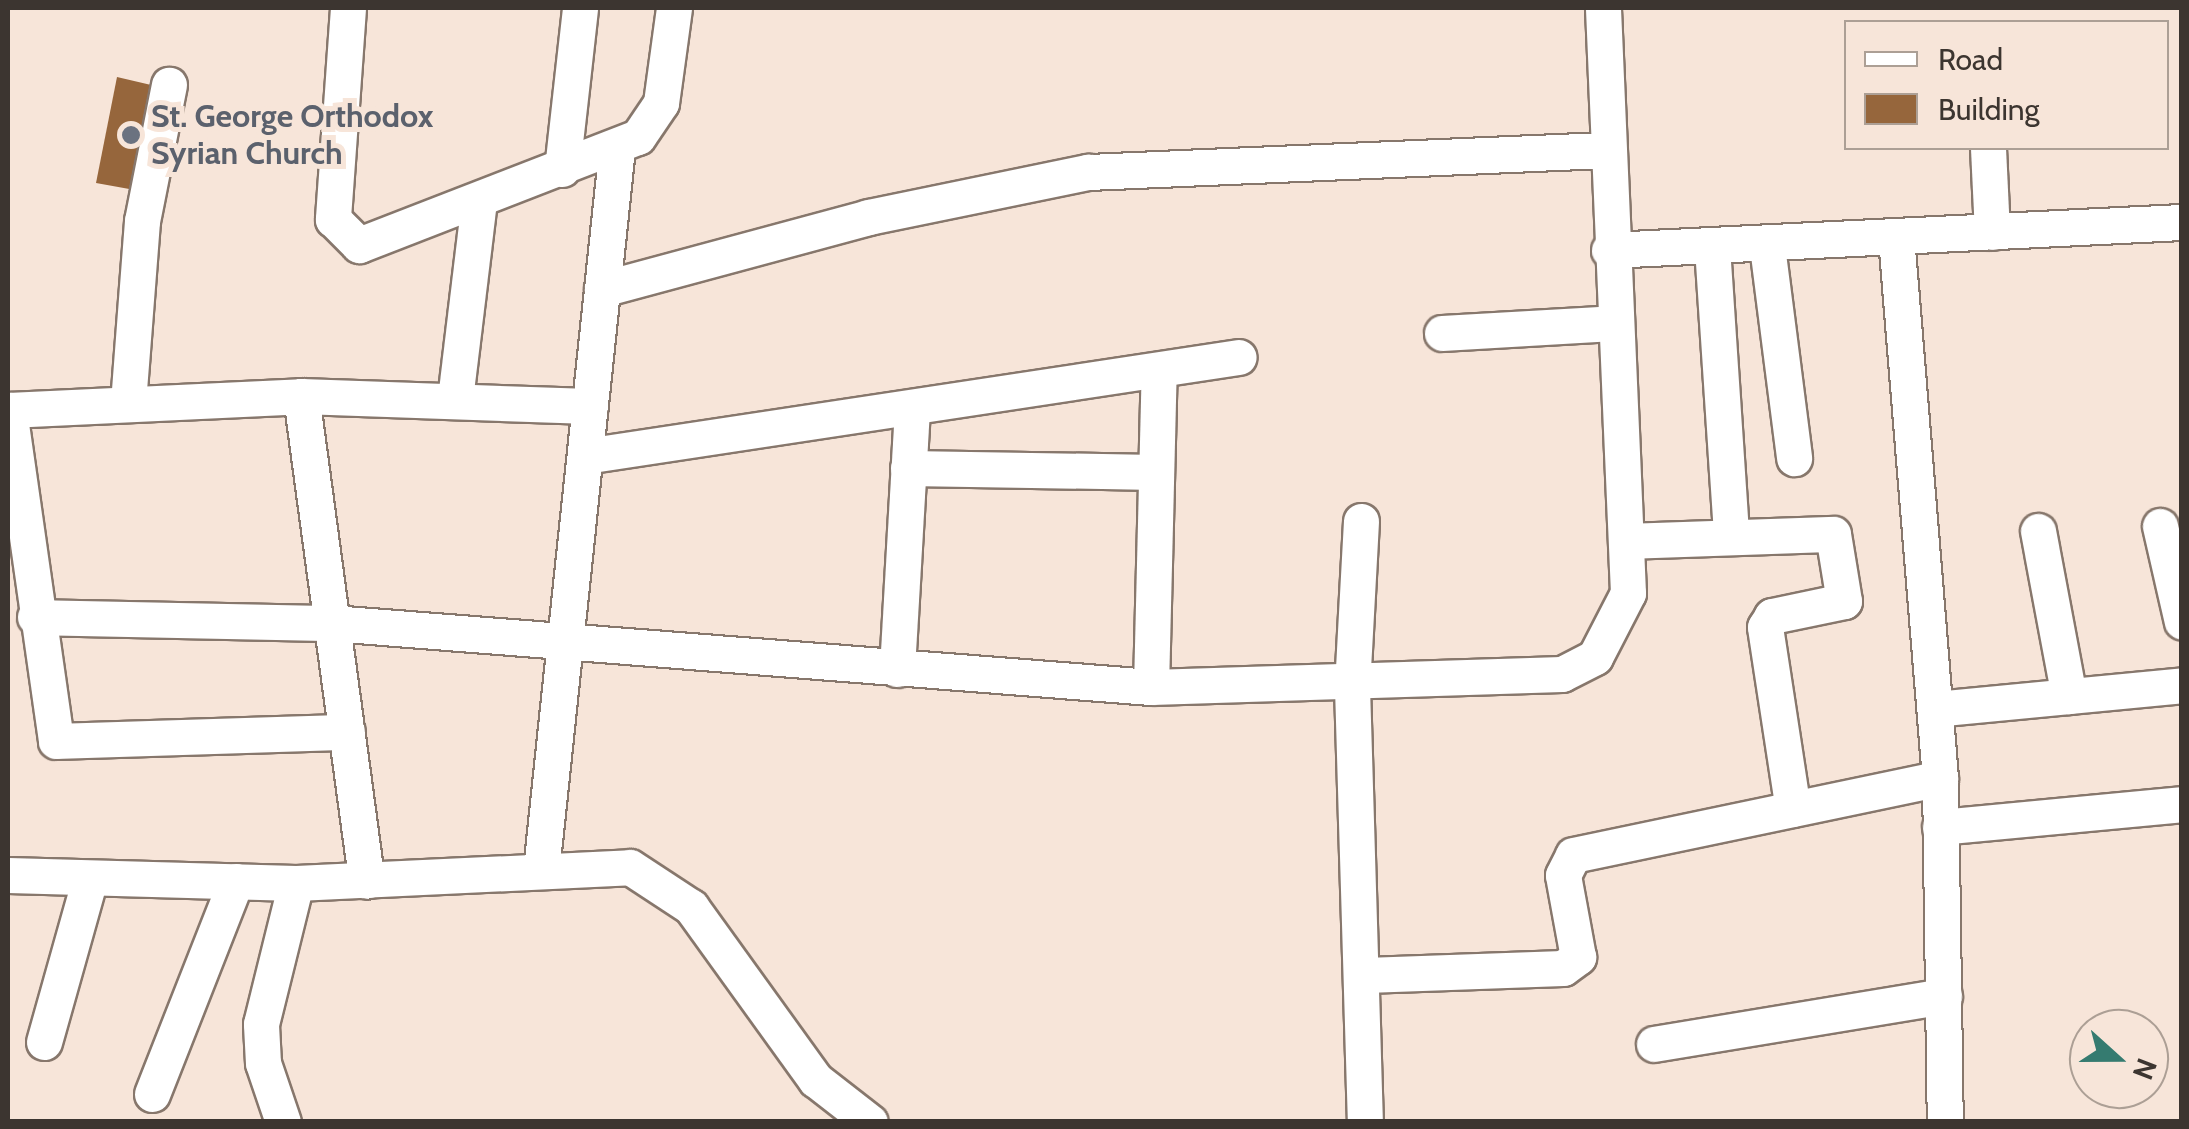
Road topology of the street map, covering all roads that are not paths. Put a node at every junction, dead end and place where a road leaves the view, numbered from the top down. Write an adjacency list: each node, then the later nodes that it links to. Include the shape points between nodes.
1 (348, 8): 10 (street, via 333,219 342,237 359,246)
2 (580, 8): 9 (street)
3 (674, 8): 6 (street, via 656,120)
4 (1604, 8): 7 (street)
5 (169, 84): 24 (street, via 142,220)
6 (617, 147): 9 (street); 17 (street)
7 (1605, 150): 16 (street); 17 (street, via 1088,172 868,217)
8 (1988, 150): 12 (street)
9 (562, 169): 10 (street)
10 (479, 200): 23 (street)
11 (2182, 222): 12 (street)
12 (1992, 232): 13 (street)
13 (1896, 238): 14 (street); 46 (street)
14 (1767, 246): 15 (street); 29 (street)
15 (1712, 247): 16 (street); 35 (street)
16 (1609, 250): 18 (street)
17 (602, 289): 25 (street)
18 (1613, 323): 19 (street); 36 (street)
19 (1442, 333)
20 (1239, 357): 21 (street)
21 (1159, 370): 26 (street); 31 (street)
22 (300, 396): 23 (street); 24 (street); 39 (street)
23 (455, 398): 25 (street)
24 (128, 402): 27 (street)
25 (590, 406): 28 (street)
26 (912, 407): 28 (street); 30 (street)
27 (8, 410): 37 (street)
28 (585, 456): 40 (street)
29 (1794, 458)
30 (908, 468): 31 (street); 41 (street)
31 (1156, 472): 43 (street)
32 (1361, 521): 44 (street)
33 (2160, 526): 38 (street)
34 (2038, 530): 45 (street)
35 (1732, 536): 36 (street); 50 (street, via 1833,534 1846,586 1844,602 1772,616 1765,628)
36 (1628, 541): 44 (street, via 1628,593 1595,657 1527,679)
37 (35, 616): 39 (street); 47 (street, via 56,741)
38 (2182, 622)
39 (332, 624): 40 (street); 47 (street)
40 (565, 647): 41 (street); 52 (street)
41 (897, 669): 43 (street)
42 (2182, 685): 45 (street)
43 (1151, 687): 44 (street)
44 (1352, 687): 58 (street)
45 (2069, 696): 46 (street)
46 (1936, 708): 48 (street)
47 (347, 732): 56 (street)
48 (1940, 778): 50 (street); 51 (street)
49 (2182, 804): 51 (street)
50 (1793, 809): 58 (street, via 1566,860 1574,964)
51 (1940, 827): 59 (street)
52 (542, 870): 56 (street); 64 (street, via 630,867 663,881 816,1080)
53 (8, 876): 54 (street)
54 (90, 878): 55 (street); 60 (street)
55 (236, 881): 57 (street); 62 (street)
56 (367, 881): 57 (street)
57 (296, 883): 63 (street, via 261,1024 262,1063)
58 (1364, 976): 65 (street)
59 (1944, 996): 61 (street); 66 (street)
60 (44, 1042)
61 (1654, 1044)
62 (152, 1094)
63 (283, 1122)
64 (870, 1122)
65 (1364, 1122)
66 (1945, 1122)

